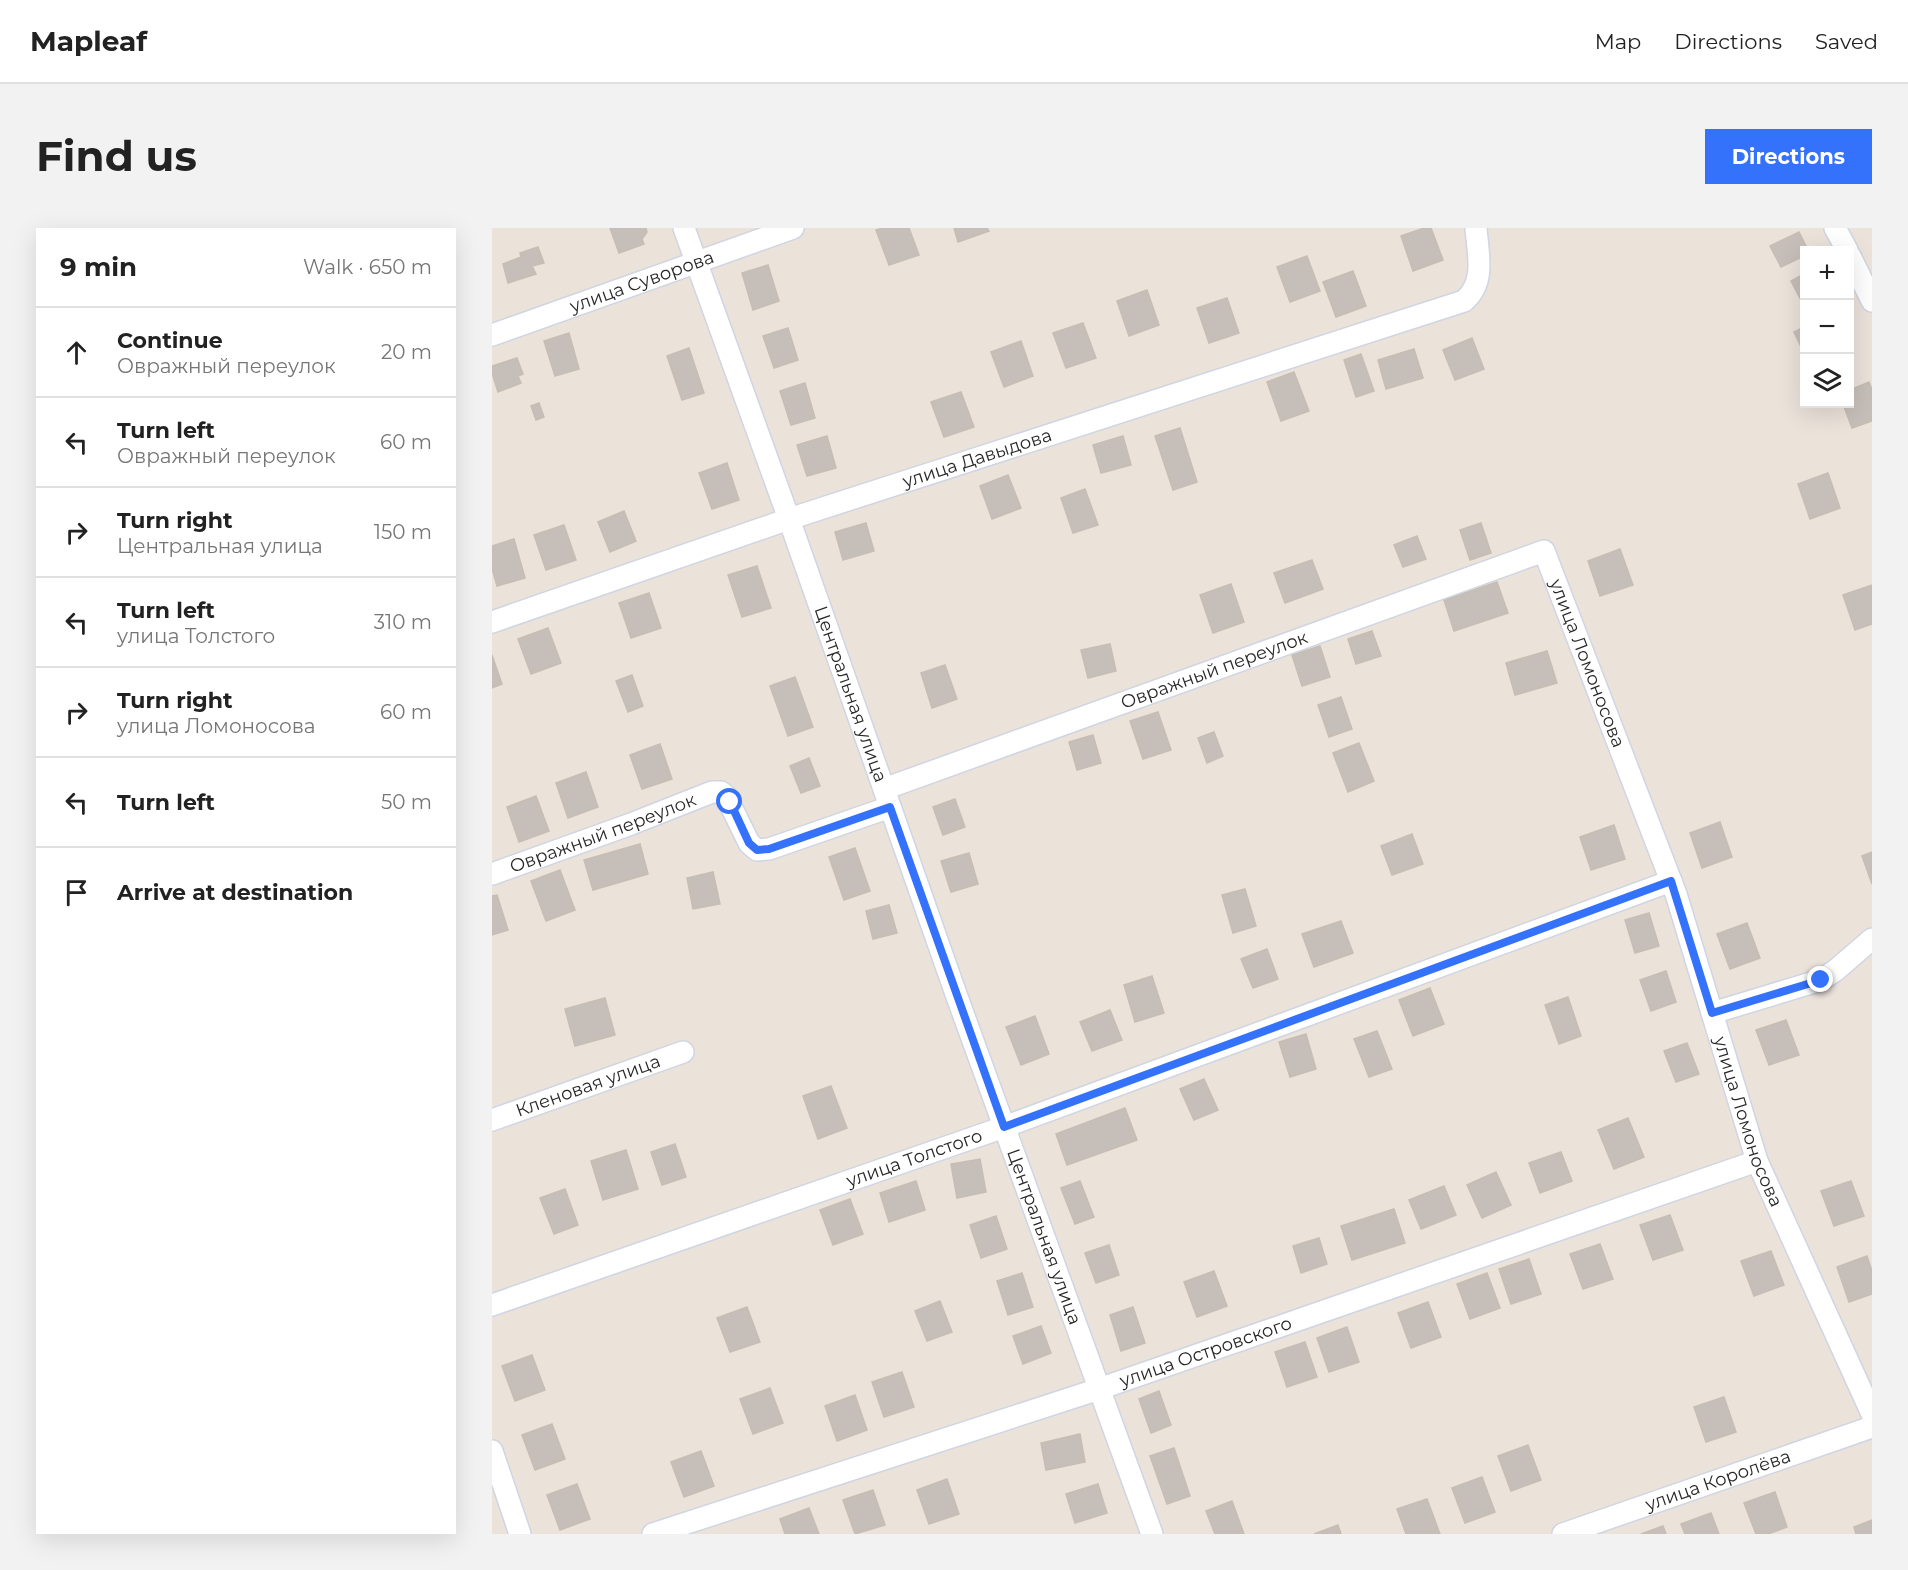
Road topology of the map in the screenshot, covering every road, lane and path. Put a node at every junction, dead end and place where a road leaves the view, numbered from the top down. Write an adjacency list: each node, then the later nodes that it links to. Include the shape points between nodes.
1 (684, 228): 6 (street, Центральная улица)
2 (793, 228): 6 (street, улица Суворова)
3 (1476, 228): 10 (street, улица Давыдова, via 1479,278 1472,295 1464,302)
4 (1835, 228): 5 (street)
5 (1844, 246)
6 (695, 263): 9 (street, улица Суворова); 10 (street, Центральная улица)
7 (1854, 264): 8 (street)
8 (1872, 301)
9 (492, 335)
10 (789, 519): 12 (street, улица Давыдова); 13 (street, Центральная улица)
11 (1544, 551): 13 (street, Овражный переулок); 15 (street, улица Ломоносова)
12 (492, 622)
13 (887, 798): 14 (street, Овражный переулок, via 769,849 757,850 749,843 726,796 712,792); 20 (street, Центральная улица)
14 (492, 874)
15 (1671, 881): 17 (street, улица Ломоносова); 20 (street, улица Толстого)
16 (1872, 939): 17 (street, via 1821,980)
17 (1712, 1013): 21 (street, улица Ломоносова)
18 (683, 1052): 19 (street, Кленовая улица)
19 (492, 1120)
20 (1004, 1127): 22 (street, улица Толстого); 23 (street, Центральная улица)
21 (1757, 1161): 23 (street, улица Островского); 24 (street, улица Ломоносова)
22 (492, 1305)
23 (1099, 1389): 28 (street, улица Островского); 29 (street, Центральная улица)
24 (1872, 1414)
25 (1872, 1427): 30 (street, улица Королёва)
26 (492, 1451): 27 (street)
27 (520, 1534)
28 (653, 1534)
29 (1152, 1534)
30 (1563, 1534)

